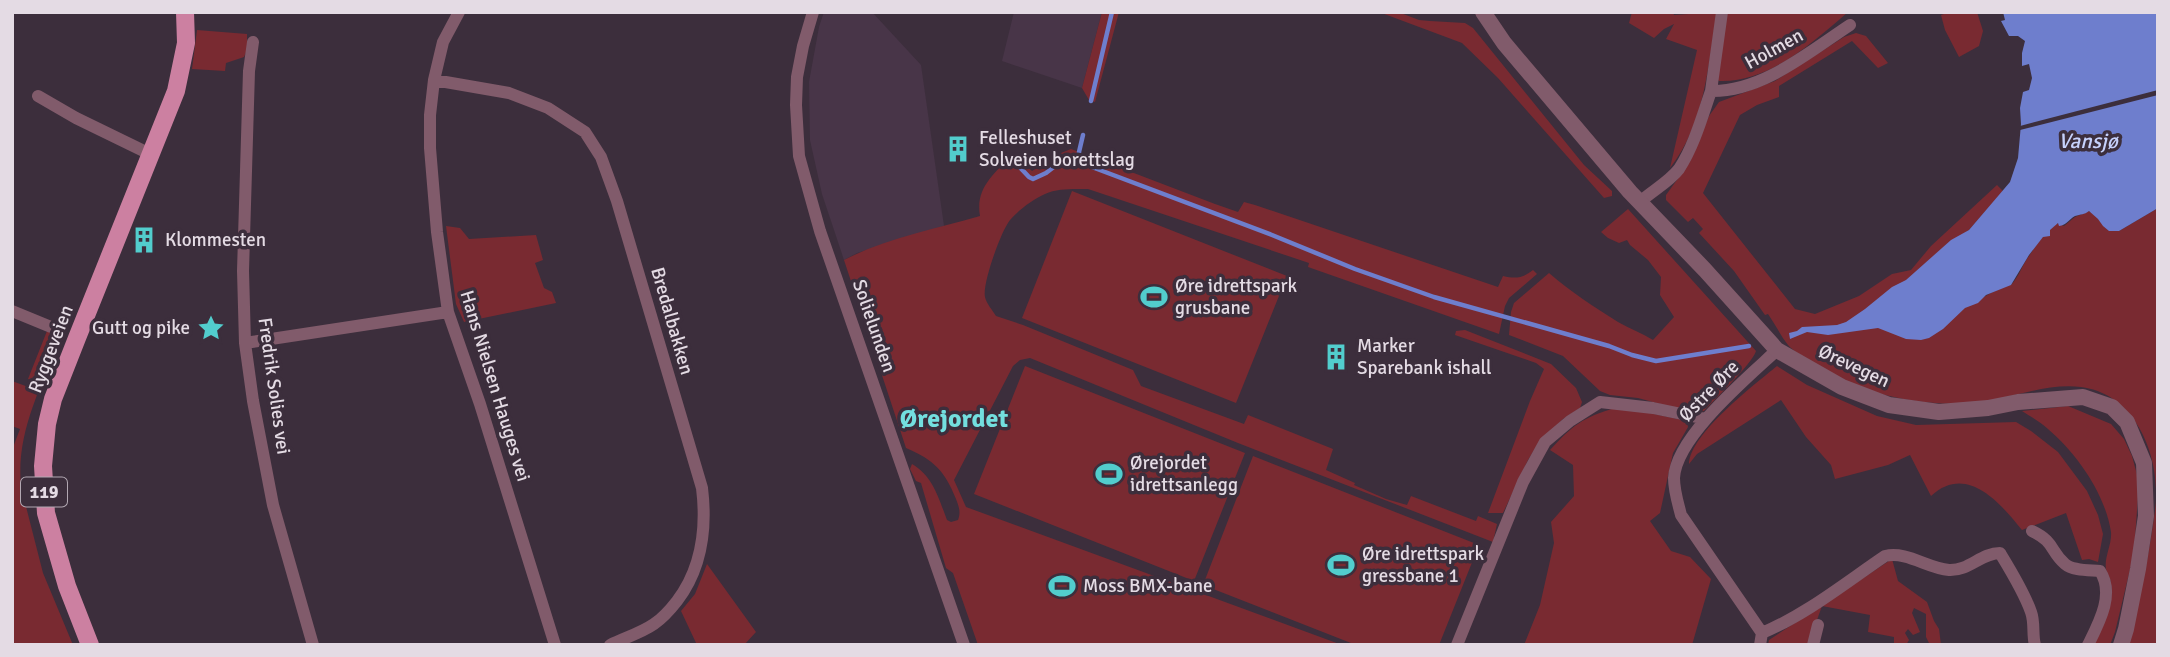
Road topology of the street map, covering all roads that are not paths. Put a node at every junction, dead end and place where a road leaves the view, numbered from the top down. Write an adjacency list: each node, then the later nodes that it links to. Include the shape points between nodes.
1 (186, 12): 11 (main road, Ryggeveien / 119, via 186,43 176,90)
2 (459, 12): 8 (street, Hans Nielsen Hauges vei, via 443,42)
3 (813, 12): 26 (street, Solielunden, via 797,77 799,156 820,231)
4 (1483, 12): 12 (street, Ørevegen, via 1504,43)
5 (1722, 12): 9 (street, Holmen)
6 (1850, 25): 9 (street, Holmen, via 1774,74 1725,92)
7 (253, 42): 16 (street, Fredrik Solies vei, via 243,271)
8 (434, 80): 14 (street, Hans Nielsen Hauges vei, via 430,148); 25 (street, Bredalbakken, via 509,93 548,108 585,132 601,157 617,201 705,509 699,557 682,594 653,625)
9 (1710, 91): 12 (street, Holmen, via 1679,169)
10 (38, 96): 11 (street)
11 (152, 155): 22 (main road, Ryggeveien / 119, via 53,399 44,445 46,513)
12 (1640, 202): 17 (street, Ørevegen)
13 (12, 311): 15 (street)
14 (448, 312): 16 (street); 24 (street, Hans Nielsen Hauges vei)
15 (51, 327)
16 (245, 343): 23 (street, Fredrik Solies vei, via 273,505)
17 (1777, 350): 18 (street, Østre Øre); 31 (street, Ørevegen, via 1842,387 1889,405 1939,412 2083,397 2112,407 2127,422 2144,463 2146,516)
18 (1706, 419): 21 (street, Østre Øre, via 1678,463 1676,497 1681,515); 27 (street, via 1600,402 1545,442)
19 (2032, 531): 30 (street, via 2046,537 2066,565 2100,571 2106,580 2103,610)
20 (1818, 625): 28 (street)
21 (1761, 639): 29 (street, via 1885,556 1895,554 1951,570 2000,553 2031,613)
22 (90, 645)
23 (313, 645)
24 (555, 645)
25 (610, 645)
26 (964, 645)
27 (1457, 645)
28 (1813, 645)
29 (2035, 645)
30 (2088, 645)
31 (2120, 645)

